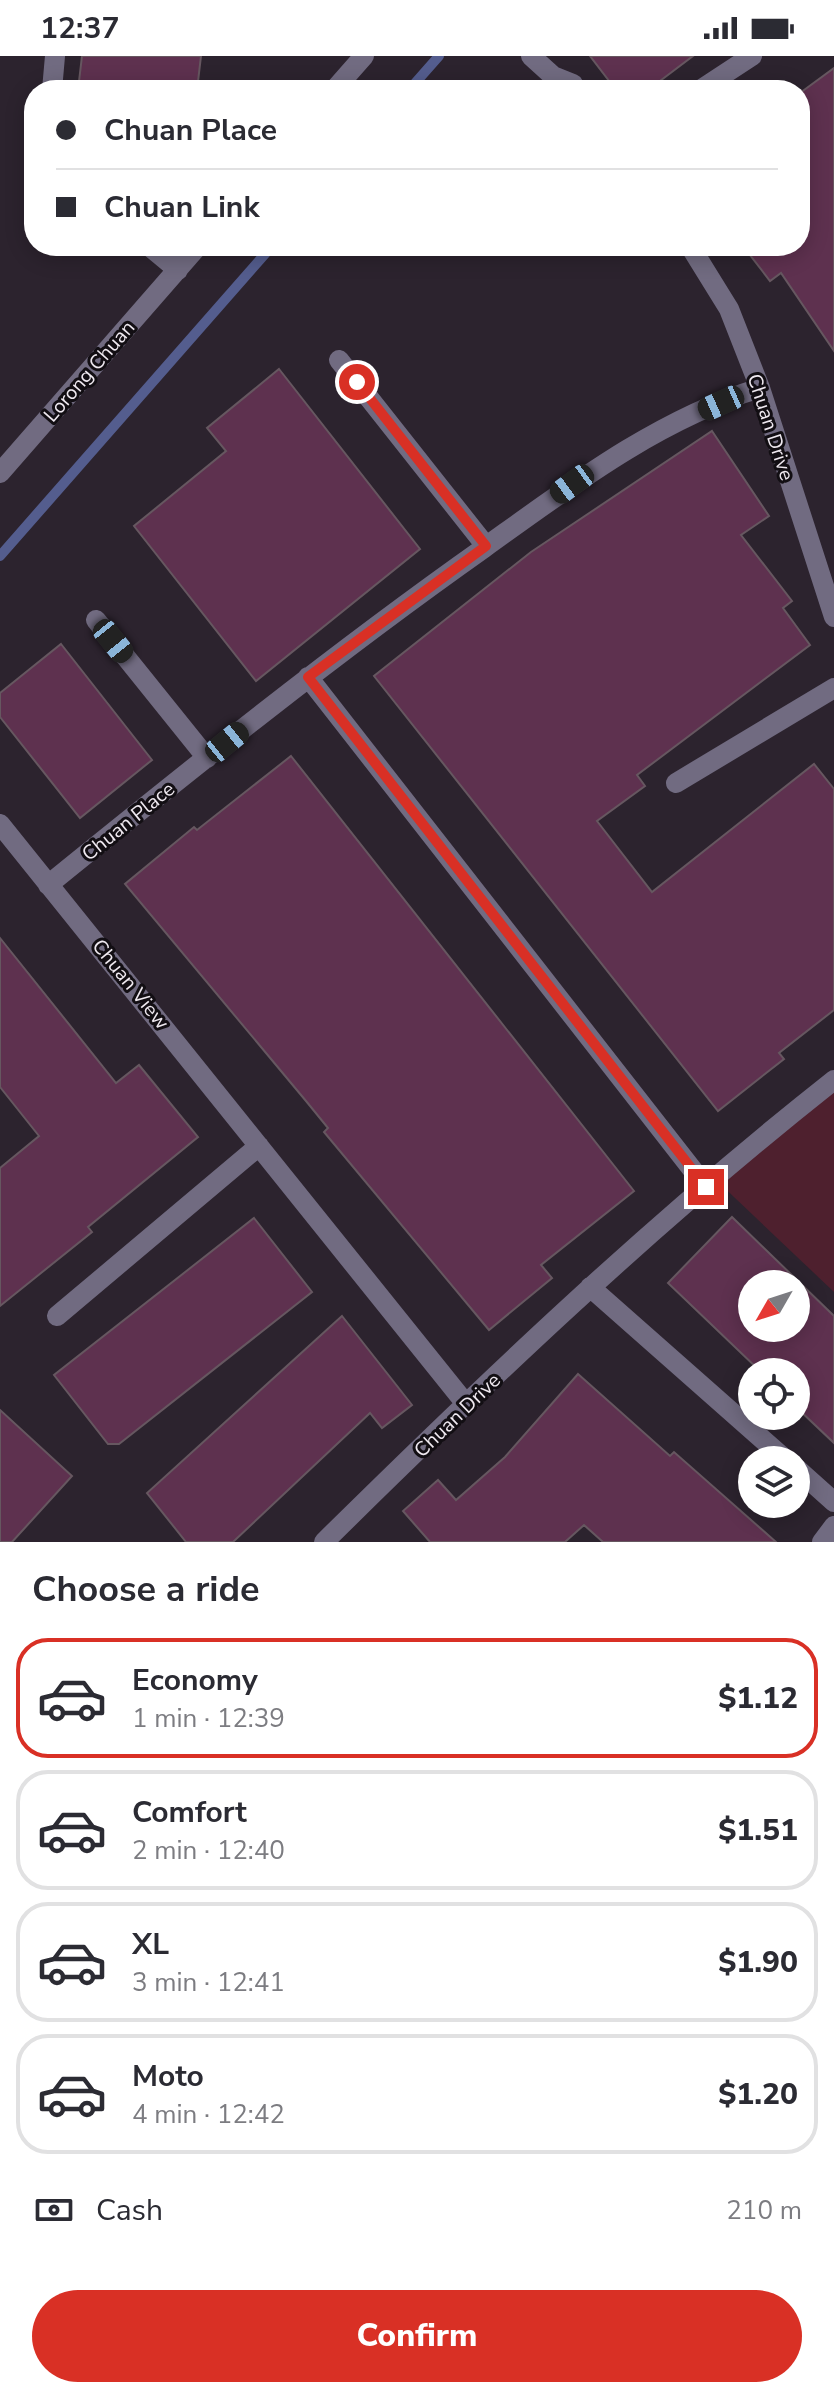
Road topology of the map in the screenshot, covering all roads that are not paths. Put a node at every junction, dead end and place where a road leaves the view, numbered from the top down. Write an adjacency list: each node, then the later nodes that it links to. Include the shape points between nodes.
1 (55, 56): 6 (street)
2 (364, 56): 7 (street)
3 (531, 56): 8 (street)
4 (552, 56): 9 (street)
5 (752, 56): 10 (street)
6 (53, 80)
7 (343, 80)
8 (561, 80)
9 (571, 80)
10 (715, 80)
11 (161, 256): 14 (street)
12 (190, 256): 14 (street, Lorong Chuan)
13 (696, 256): 16 (street, Chuan Drive, via 729,309)
14 (178, 270): 17 (street, Lorong Chuan)
15 (339, 360): 18 (street)
16 (760, 388): 18 (street, Chuan Place, via 667,429 572,484); 19 (street, Chuan Drive)
17 (0, 473)
18 (486, 546): 21 (street, Chuan Place)
19 (834, 617)
20 (96, 620): 23 (street)
21 (308, 677): 23 (street, Chuan Place); 29 (street)
22 (834, 688): 24 (street)
23 (207, 758): 26 (street, Chuan Place)
24 (676, 783)
25 (0, 824): 26 (street, Chuan View)
26 (48, 885): 28 (street, Chuan View)
27 (834, 1080): 29 (street, Chuan Drive)
28 (259, 1146): 31 (street); 32 (street, Chuan View)
29 (706, 1187): 30 (street, Chuan Drive)
30 (590, 1287): 32 (street, Chuan Drive); 33 (street)
31 (57, 1316)
32 (466, 1404): 37 (street, Chuan Drive)
33 (770, 1446)
34 (810, 1481): 35 (street)
35 (834, 1502)
36 (834, 1526): 38 (street)
37 (324, 1542)
38 (822, 1542)

